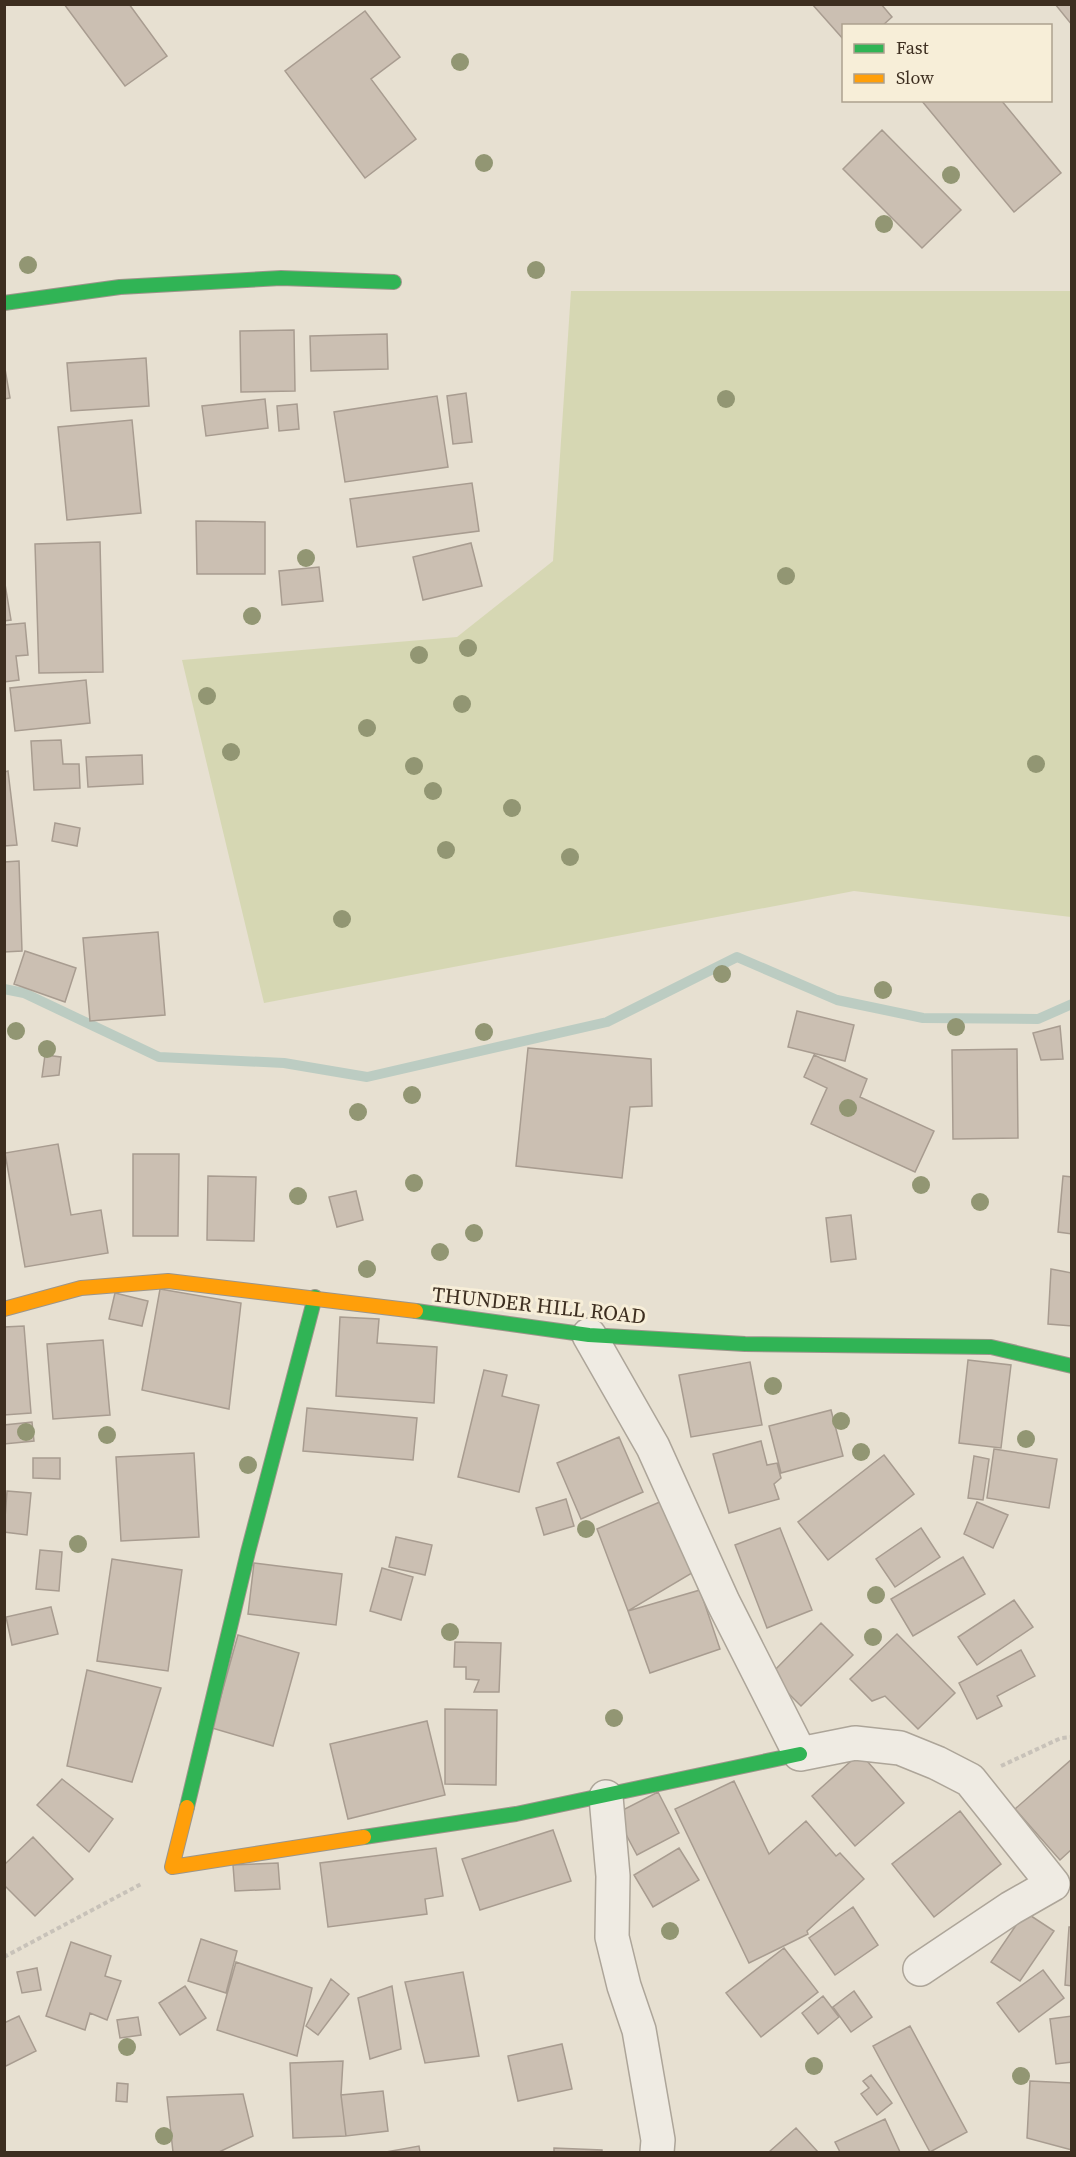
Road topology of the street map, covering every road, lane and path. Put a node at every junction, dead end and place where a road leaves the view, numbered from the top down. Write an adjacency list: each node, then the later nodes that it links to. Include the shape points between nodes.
1 (394, 282): 2 (street, via 281,278 120,287)
2 (4, 303)
3 (315, 1297): 4 (street, THUNDER HILL ROAD, via 168,1281 81,1288); 5 (street, THUNDER HILL ROAD); 13 (street)
4 (4, 1309)
5 (589, 1335): 6 (street, THUNDER HILL ROAD, via 745,1344); 10 (street, via 653,1447 723,1602)
6 (991, 1347): 7 (street); 8 (street, THUNDER HILL ROAD)
7 (1071, 1355)
8 (1071, 1366)
9 (1071, 1737): 11 (path)
10 (800, 1754): 11 (street, via 855,1743 900,1748); 12 (street)
11 (970, 1780): 14 (street)
12 (606, 1797): 13 (street); 17 (street, via 613,1876 612,1937 639,2030)
13 (172, 1867): 15 (path)
14 (1062, 1890): 16 (street, via 1011,1908)
15 (4, 1957)
16 (920, 1969)
17 (657, 2152)

